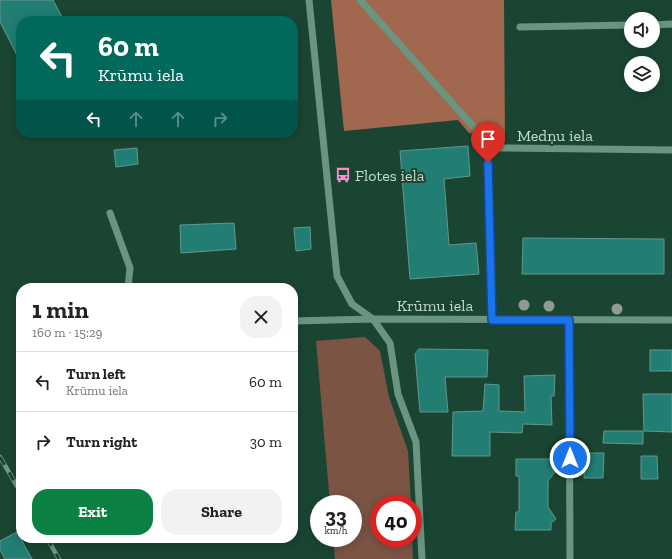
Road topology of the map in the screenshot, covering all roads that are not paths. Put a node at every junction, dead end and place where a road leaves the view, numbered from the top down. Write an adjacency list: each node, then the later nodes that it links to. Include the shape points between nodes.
1 (309, 0): 11 (street, via 337,276 352,304)
2 (360, 0): 7 (street, Medņu iela, via 488,143 500,148)
3 (672, 24): 5 (street)
4 (624, 25): 6 (street)
5 (660, 25)
6 (520, 27)
7 (672, 150)
8 (488, 163): 12 (street)
9 (110, 213): 10 (street, via 130,268)
10 (128, 283)
11 (373, 319): 12 (street, Krūmu iela); 15 (street, Krūmu iela); 16 (street, via 390,343 398,394 416,442)
12 (492, 320): 13 (street, Krūmu iela)
13 (569, 320): 14 (street, Krūmu iela); 17 (street)
14 (672, 320)
15 (298, 321)
16 (422, 559)
17 (570, 559)

